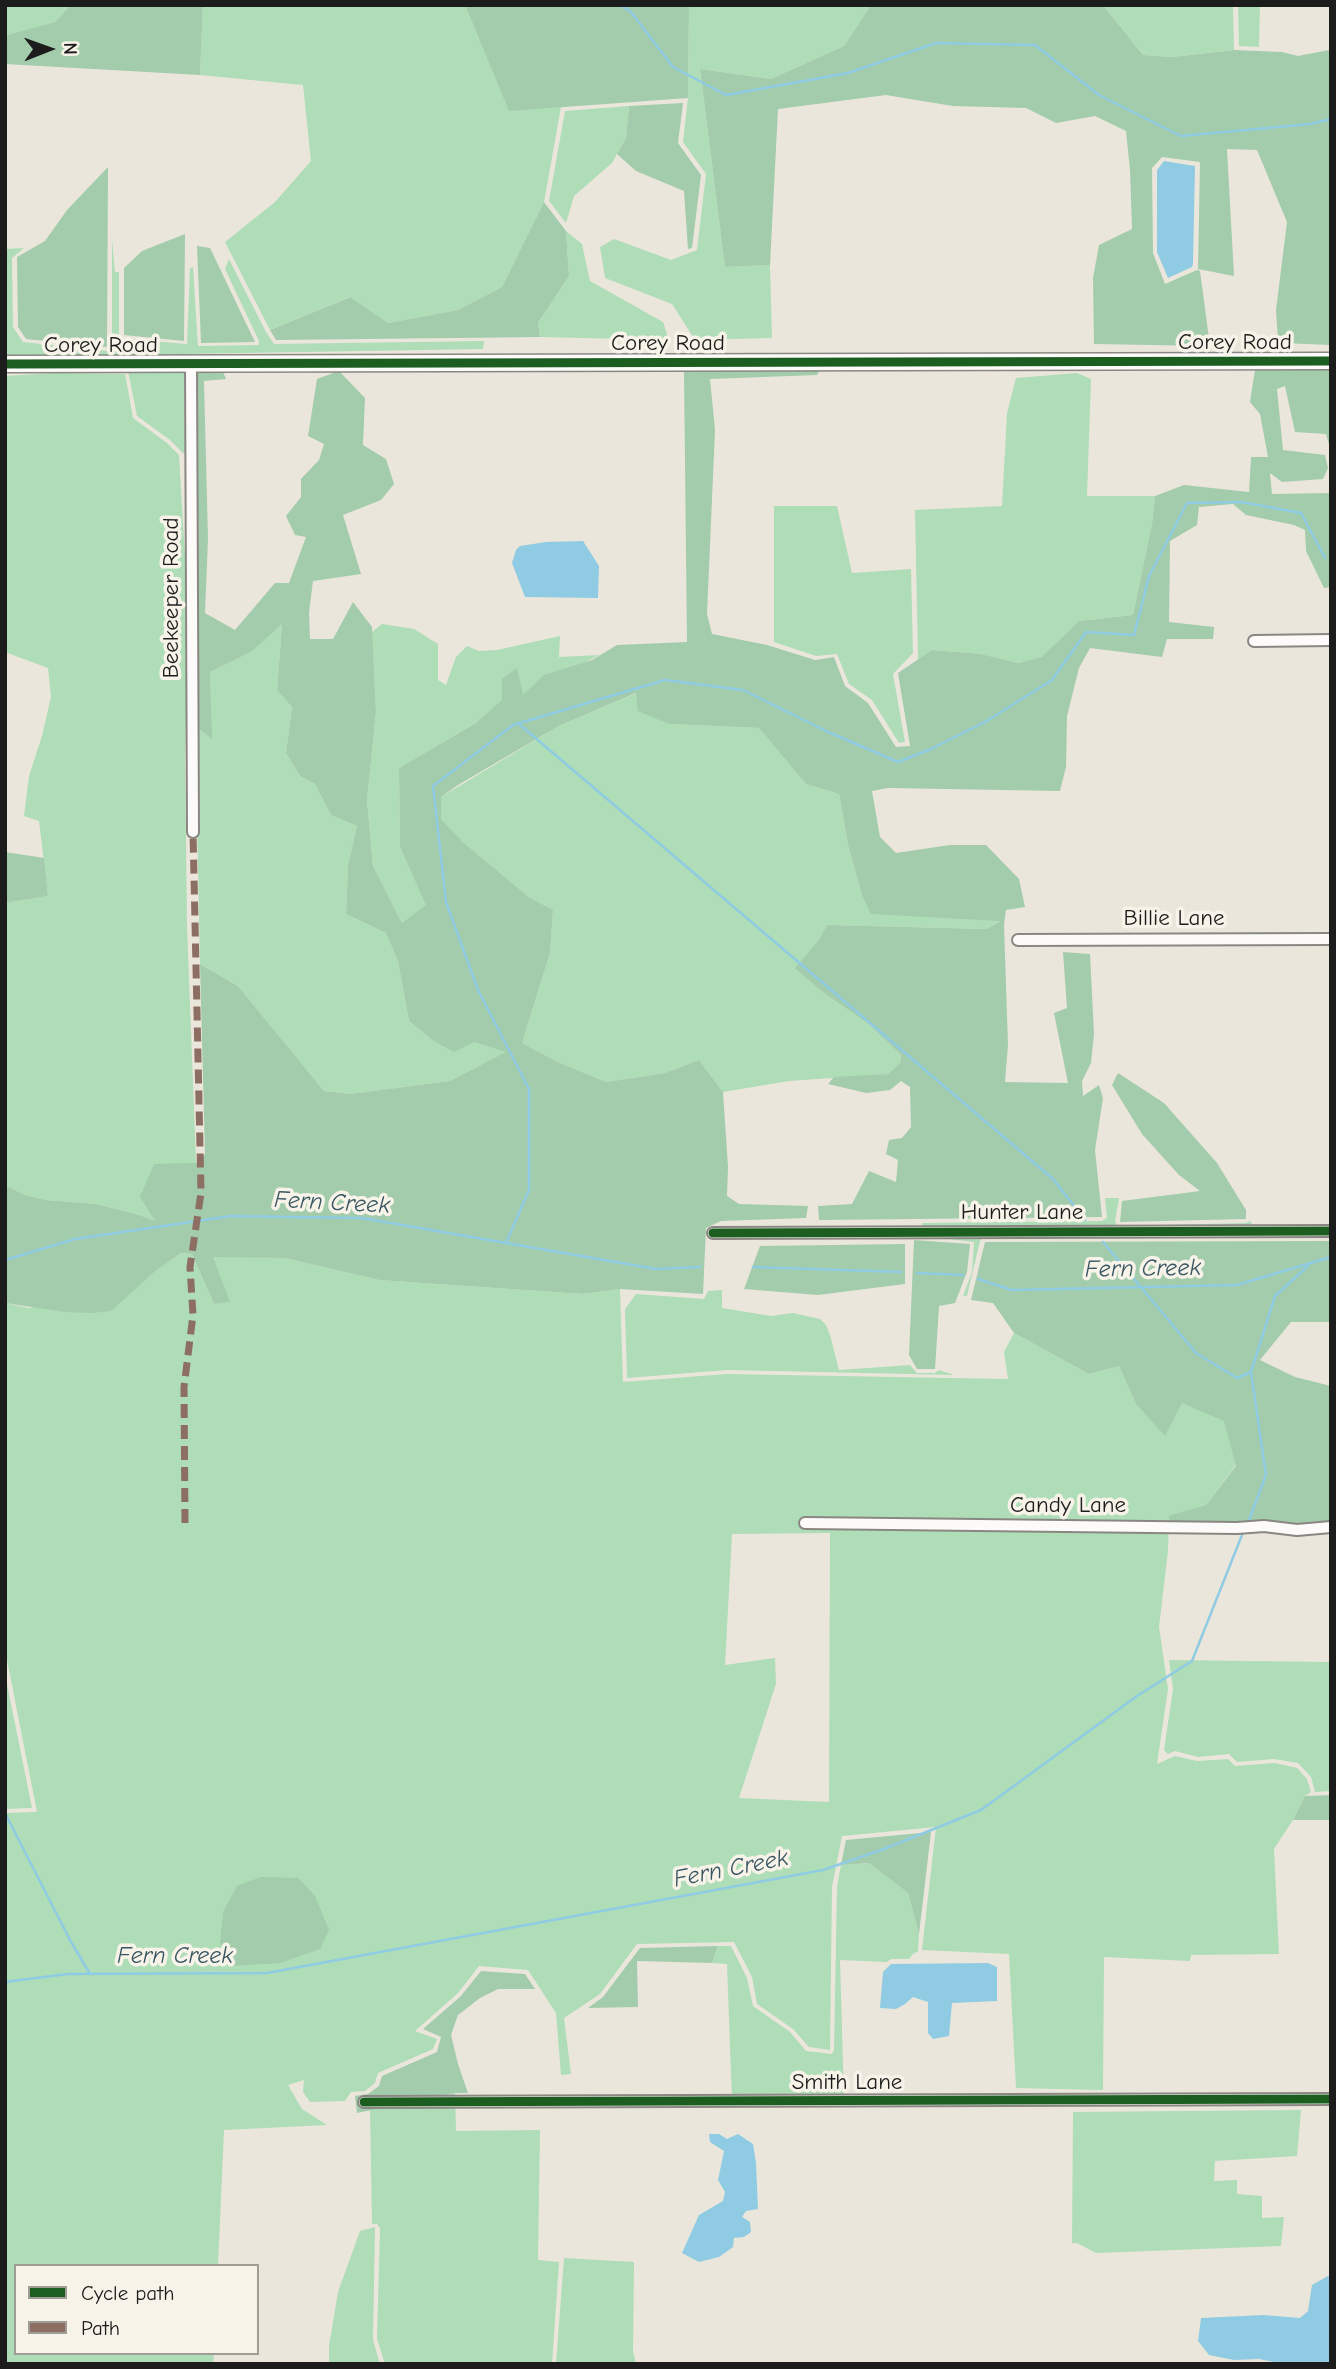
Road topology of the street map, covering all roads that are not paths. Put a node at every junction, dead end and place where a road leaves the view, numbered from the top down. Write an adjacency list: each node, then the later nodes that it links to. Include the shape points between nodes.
1 (1331, 360): 2 (street, Corey Road)
2 (191, 364): 3 (street, Corey Road); 6 (street, Beekeeper Road)
3 (5, 365)
4 (1254, 640): 5 (street)
5 (1331, 640)
6 (193, 832)
7 (1331, 939): 8 (street, Billie Lane)
8 (1018, 940)
9 (1331, 1231): 10 (street, Hunter Lane)
10 (713, 1233)
11 (805, 1523): 12 (street, Candy Lane)
12 (1331, 1527)
13 (1331, 2099): 14 (street, Smith Lane)
14 (364, 2102)

